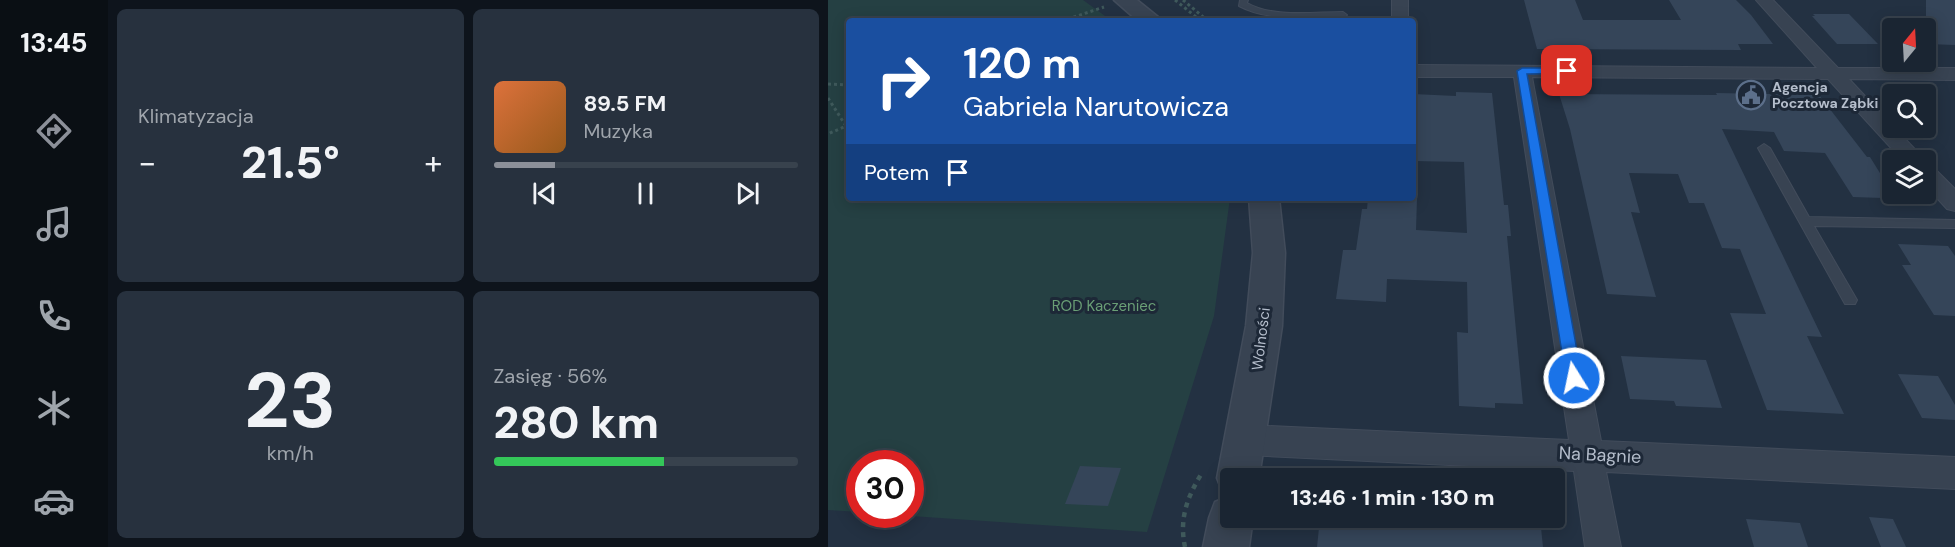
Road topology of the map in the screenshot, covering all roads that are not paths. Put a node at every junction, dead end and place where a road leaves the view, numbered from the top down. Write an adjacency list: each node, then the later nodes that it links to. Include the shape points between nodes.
1 (1244, 0): 5 (lane, via 1242,4 1260,12)
2 (1400, 0): 7 (street)
3 (1764, 0): 10 (street)
4 (1118, 2): 6 (street)
5 (1343, 14)
6 (1147, 18)
7 (1400, 18)
8 (1416, 71): 9 (street)
9 (1522, 71): 10 (street); 20 (street)
10 (1832, 73): 11 (street); 13 (street)
11 (1955, 74)
12 (1764, 148): 17 (lane)
13 (1905, 150)
14 (1936, 184): 16 (street)
15 (1264, 201): 21 (street, Wolności, via 1269,253 1264,326)
16 (1955, 203)
17 (1806, 220): 18 (lane); 19 (lane)
18 (1955, 224)
19 (1850, 300)
20 (1586, 455): 21 (street, Na Bagnie); 22 (street, Na Bagnie); 25 (street)
21 (1242, 459)
22 (1955, 473)
23 (1229, 528): 24 (street)
24 (1226, 547)
25 (1603, 547)

